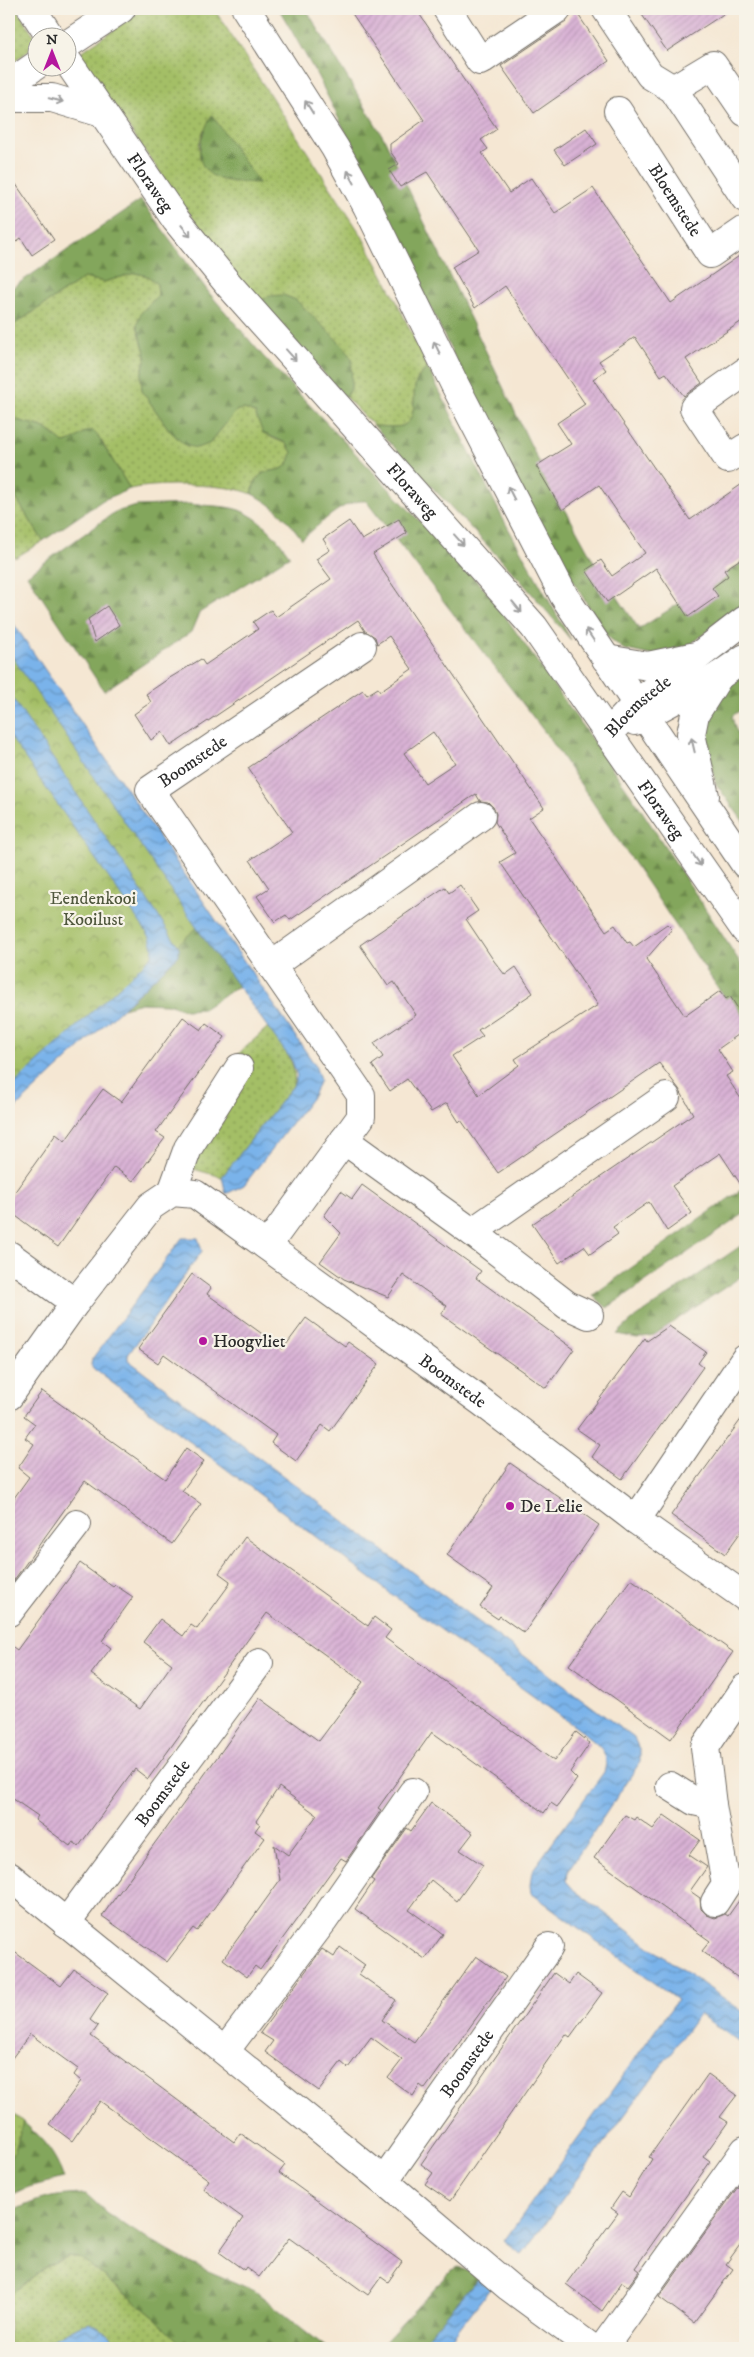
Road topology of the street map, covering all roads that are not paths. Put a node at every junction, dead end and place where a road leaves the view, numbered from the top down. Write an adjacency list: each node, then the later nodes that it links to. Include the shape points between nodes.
1 (32, 9): 8 (street)
2 (80, 9): 7 (street)
3 (447, 9): 4 (street, via 480,61)
4 (557, 9)
5 (606, 9): 13 (street, via 650,75)
6 (250, 12): 26 (street, one-way to 6, via 564,596 367,206 335,148)
7 (114, 13): 9 (street)
8 (44, 28)
9 (78, 37)
10 (28, 71): 12 (street)
11 (78, 77): 17 (street, Floraweg)
12 (9, 84)
13 (673, 89): 16 (street, via 713,65); 18 (street)
14 (9, 98): 17 (street, one-way to 17, via 52,98)
15 (618, 111): 19 (street, Bloemstede, via 710,254)
16 (745, 112)
17 (102, 113): 29 (street, Floraweg, one-way to 29, via 176,220 229,285 528,619)
18 (745, 198)
19 (745, 230)
20 (745, 372): 21 (street, via 694,408 728,459)
21 (745, 448)
22 (745, 620): 24 (street, Bloemstede)
23 (362, 646): 34 (street, Boomstede, via 150,790)
24 (696, 656): 26 (street, via 648,666); 28 (street, Bloemstede)
25 (745, 658): 27 (street, Bloemstede)
26 (606, 659): 28 (street)
27 (719, 676): 28 (street, Bloemstede); 30 (street, one-way to 27, via 691,734 695,714)
28 (641, 710): 29 (street, Bloemstede); 30 (street)
29 (608, 734): 33 (street, Floraweg, one-way to 33)
30 (708, 810): 32 (street)
31 (481, 816): 34 (street)
32 (745, 864)
33 (745, 930)
34 (271, 966): 37 (street, Boomstede, via 361,1095 361,1117)
35 (239, 1068): 38 (street, via 188,1148)
36 (666, 1097): 39 (street)
37 (344, 1140): 39 (street); 40 (street, Boomstede)
38 (183, 1193): 40 (street, Boomstede, via 234,1222); 42 (street, via 151,1206)
39 (472, 1232): 43 (street, via 567,1305)
40 (267, 1246): 46 (street, Boomstede, via 482,1402)
41 (9, 1256): 42 (street)
42 (75, 1303): 45 (street)
43 (589, 1315)
44 (745, 1359): 46 (street)
45 (9, 1396)
46 (636, 1520): 48 (street, Boomstede)
47 (77, 1524): 49 (street)
48 (745, 1597)
49 (9, 1612)
50 (259, 1663): 57 (street, Boomstede)
51 (745, 1688): 54 (street, via 705,1747)
52 (670, 1786): 54 (street, via 694,1801)
53 (413, 1792): 59 (street, via 324,1920)
54 (712, 1805): 56 (street)
55 (9, 1876): 57 (street)
56 (729, 1895)
57 (66, 1923): 59 (street)
58 (549, 1947): 61 (street, Boomstede)
59 (225, 2051): 61 (street)
60 (745, 2150): 63 (street)
61 (384, 2181): 62 (street, via 509,2288)
62 (592, 2348)
63 (603, 2348)

